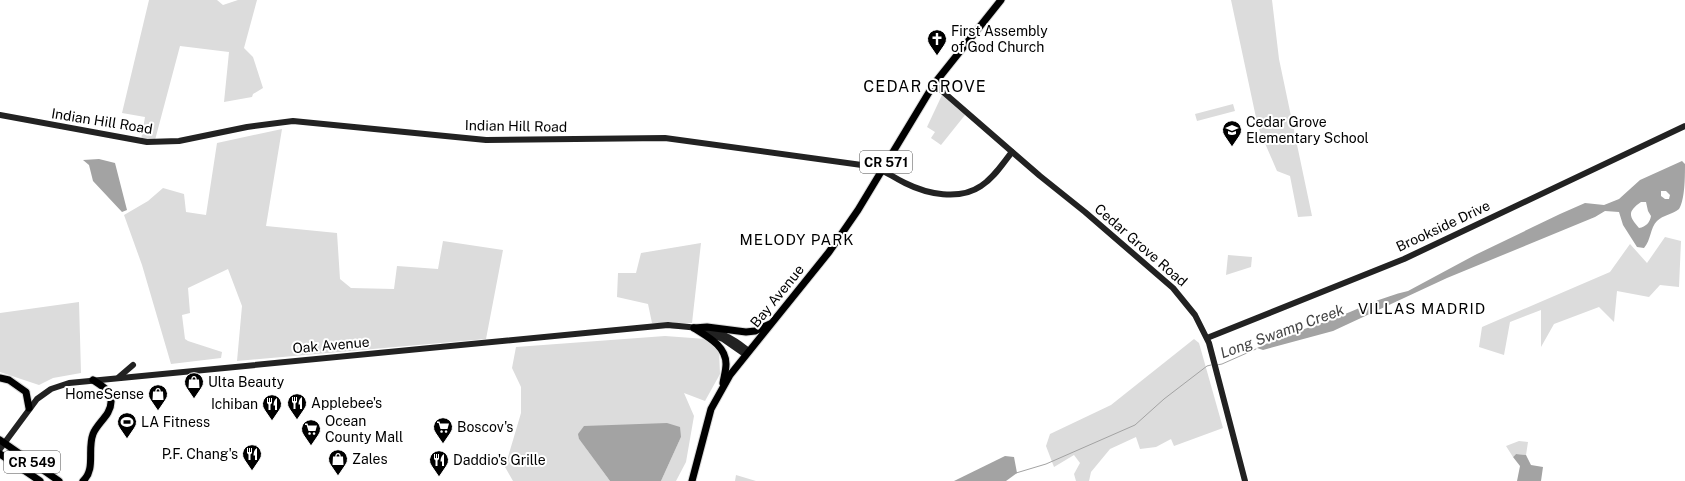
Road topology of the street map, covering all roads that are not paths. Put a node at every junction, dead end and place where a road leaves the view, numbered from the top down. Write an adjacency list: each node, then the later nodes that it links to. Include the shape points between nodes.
1 (1002, 0): 2 (main road, Bay Avenue / CR 571)
2 (934, 84): 5 (street, Cedar Grove Road); 6 (main road, Bay Avenue / CR 571)
3 (0, 115): 6 (street, Indian Hill Road, via 122,139 159,143 294,121 486,140 665,138)
4 (1685, 126): 9 (street, Brookside Drive, via 1404,259)
5 (1012, 152): 6 (street, Indian Hill Road, via 981,186 966,193 926,192 904,183); 9 (street, Cedar Grove Road, via 1173,288 1195,315)
6 (882, 169): 7 (main road, Bay Avenue / CR 571, via 829,252)
7 (771, 324): 8 (main road, via 746,332); 10 (main road, Bay Avenue / CR 571)
8 (694, 328): 10 (street, Oak Avenue, via 729,337); 12 (street, Oak Avenue, via 650,326); 15 (main road, via 715,342 723,352 726,365)
9 (1207, 338): 23 (street, Cedar Grove Road)
10 (748, 353): 15 (main road, Bay Avenue / CR 571)
11 (133, 365): 12 (street)
12 (119, 377): 14 (street, Oak Avenue)
13 (0, 378): 16 (main road, via 9,380 26,392)
14 (93, 380): 16 (street, Oak Avenue, via 69,383 51,389); 21 (main road, via 108,390 112,403 93,434 90,472)
15 (723, 385): 22 (main road, Bay Avenue / CR 571, via 705,426)
16 (29, 408): 17 (street, Oak Avenue)
17 (1, 444): 20 (main road, CR 549)
18 (0, 454): 19 (main road, CR 549)
19 (40, 481)
20 (59, 481)
21 (83, 481)
22 (692, 481)
23 (1245, 481)

